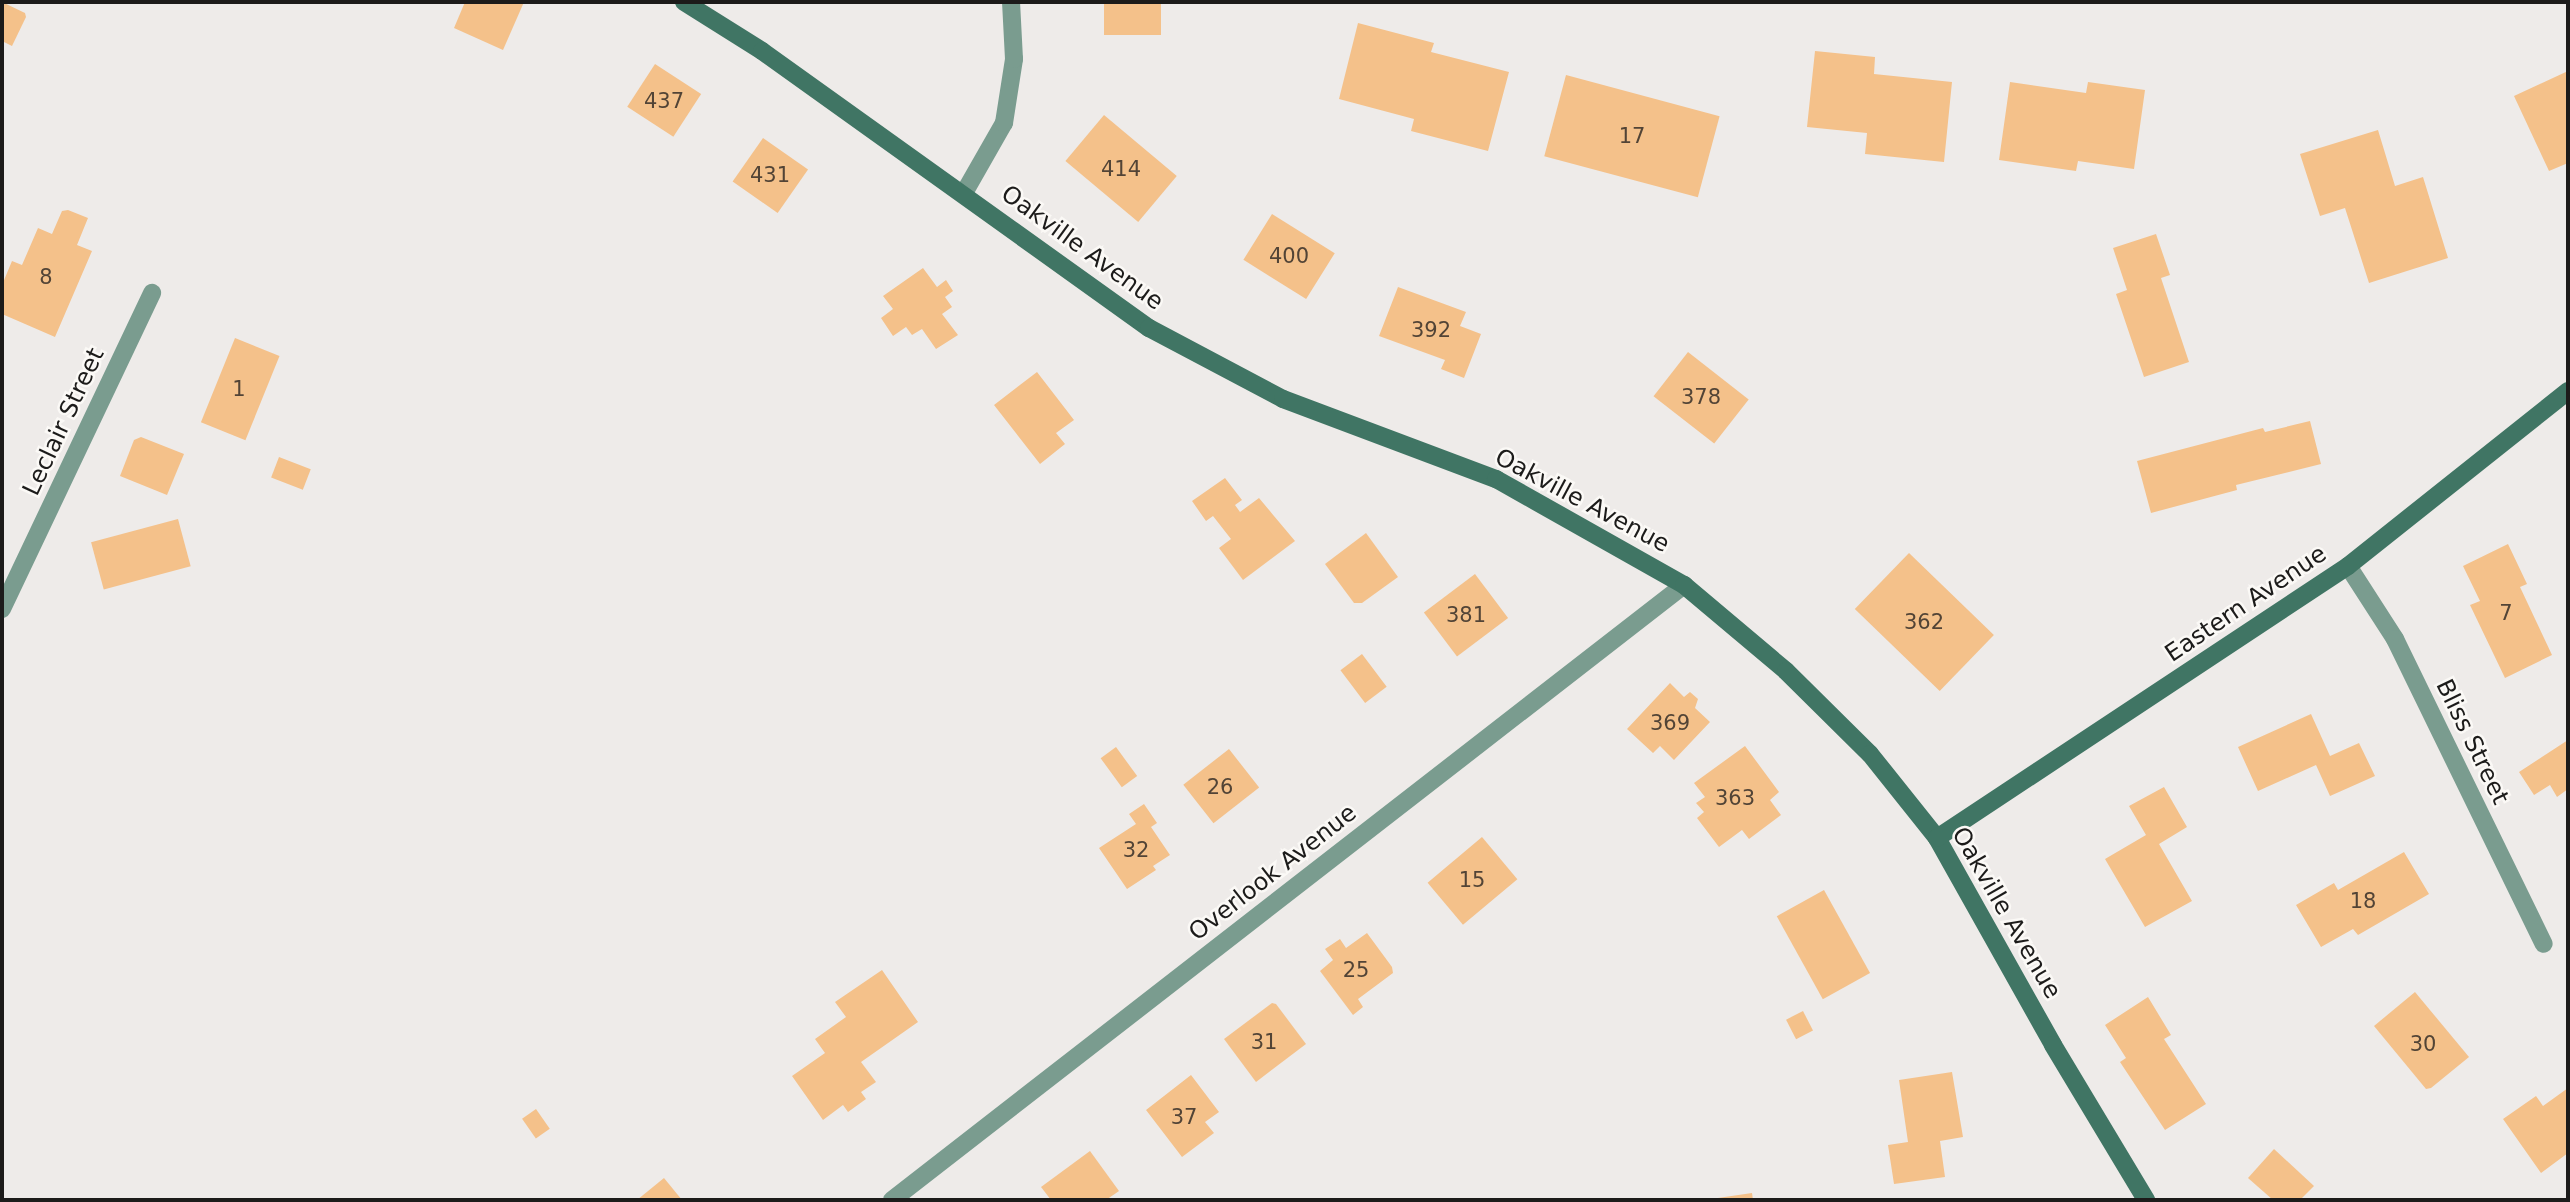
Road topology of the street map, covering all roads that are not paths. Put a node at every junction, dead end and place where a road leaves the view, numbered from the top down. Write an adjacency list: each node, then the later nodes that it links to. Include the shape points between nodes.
1 (684, 2): 3 (street, Oakville Avenue)
2 (1011, 2): 3 (street, via 1014,59 1004,123)
3 (964, 193): 7 (street, Oakville Avenue, via 1149,328 1283,399 1496,479)
4 (152, 293): 8 (street, Leclair Street)
5 (2568, 391): 6 (street, Eastern Avenue)
6 (2348, 566): 9 (street, Eastern Avenue); 10 (street, Bliss Street, via 2395,639)
7 (1684, 585): 9 (street, Oakville Avenue, via 1786,671 1860,745); 11 (street, Overlook Avenue)
8 (2, 609)
9 (1937, 838): 12 (street, Oakville Avenue, via 2053,1045)
10 (2544, 944)
11 (892, 1200)
12 (2147, 1200)

